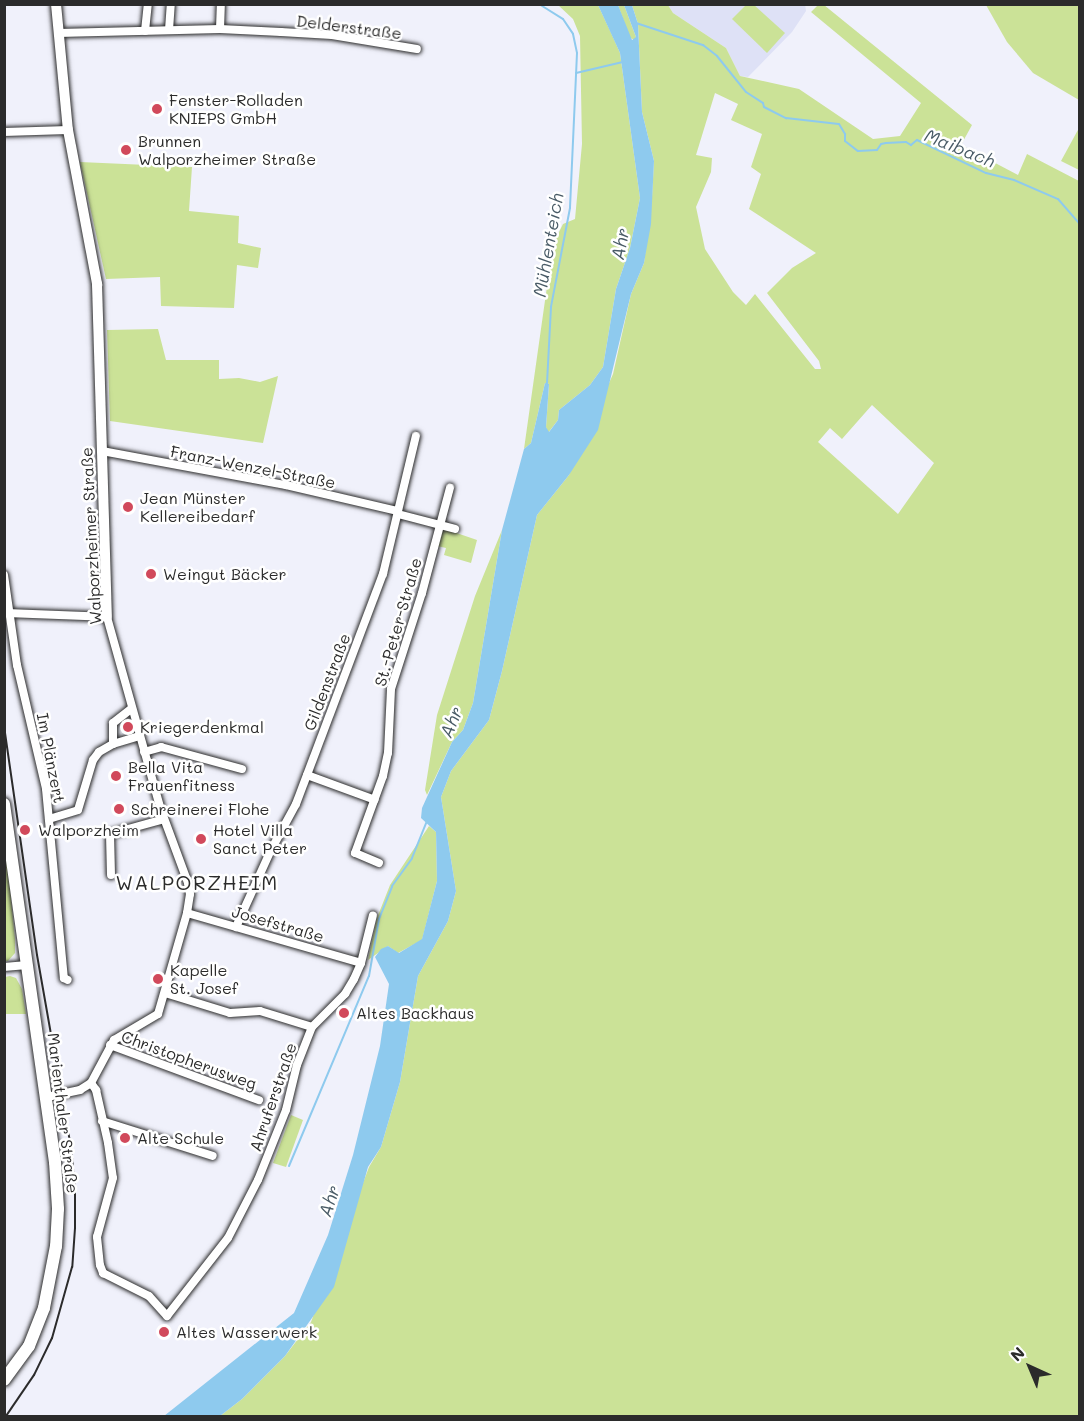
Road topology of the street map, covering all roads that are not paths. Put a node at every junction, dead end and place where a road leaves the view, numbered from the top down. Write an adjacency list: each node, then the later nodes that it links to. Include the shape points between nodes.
1 (56, 4): 8 (street, Walporzheimer Straße)
2 (148, 4): 7 (street)
3 (171, 4): 6 (street)
4 (221, 4): 5 (street)
5 (220, 29): 6 (street, Delderstraße); 9 (street, Delderstraße, via 332,35)
6 (169, 30): 7 (street, Delderstraße)
7 (145, 31): 8 (street, Delderstraße)
8 (58, 33): 10 (street, Walporzheimer Straße)
9 (417, 49)
10 (68, 130): 11 (street); 13 (street, Walporzheimer Straße, via 97,284)
11 (4, 132)
12 (416, 436): 15 (street, Gildenstraße)
13 (102, 451): 15 (street, Franz-Wenzel-Straße, via 286,485); 20 (street, Walporzheimer Straße)
14 (450, 488): 16 (street, St.-Peter-Straße)
15 (398, 513): 16 (street, Franz-Wenzel-Straße); 26 (street, Gildenstraße, via 383,574)
16 (440, 525): 17 (street, Franz-Wenzel-Straße); 27 (street, St.-Peter-Straße, via 391,689 388,753)
17 (455, 529)
18 (4, 575): 19 (street, Im Plänzert)
19 (7, 612): 20 (street); 29 (street, Im Plänzert, via 41,760)
20 (107, 617): 21 (street, Walporzheimer Straße)
21 (132, 708): 22 (street, Walporzheimer Straße); 23 (street, via 113,723)
22 (140, 736): 23 (street); 24 (street, Walporzheimer Straße)
23 (113, 744): 29 (street, via 93,760 78,810)
24 (144, 752): 25 (street, via 161,747); 30 (street, Walporzheimer Straße)
25 (242, 769)
26 (307, 775): 27 (street); 35 (street, Gildenstraße)
27 (375, 800): 31 (street, St.-Peter-Straße, via 355,853)
28 (4, 804): 37 (main road, Marienthaler Straße)
29 (49, 819): 39 (street, Im Plänzert, via 64,978)
30 (165, 819): 32 (street, via 110,834); 33 (street, Walporzheimer Straße, via 188,883)
31 (379, 863)
32 (111, 875)
33 (187, 913): 35 (street, Josefstraße); 40 (street, Walporzheimer Straße)
34 (373, 915): 36 (street, Ahruferstraße)
35 (236, 927): 36 (street, Josefstraße)
36 (359, 962): 41 (street, Ahruferstraße, via 345,994)
37 (27, 965): 38 (street); 44 (main road, Marienthaler Straße)
38 (4, 967)
39 (68, 981)
40 (165, 993): 41 (street, via 230,1013 260,1011); 42 (street, Walporzheimer Straße, via 153,1019 125,1031)
41 (312, 1027): 46 (street, Ahruferstraße, via 286,1110 258,1180 228,1238 167,1316 149,1296 103,1273 100,1265 97,1237 113,1178)
42 (110, 1045): 43 (street, Walporzheimer Straße); 45 (street, Christopherusweg)
43 (91, 1083): 44 (street, via 80,1090); 46 (street)
44 (46, 1097): 48 (main road, Marienthaler Straße, via 58,1187 56,1245 38,1326 24,1355)
45 (259, 1100)
46 (102, 1121): 47 (street)
47 (213, 1156)
48 (4, 1380)

